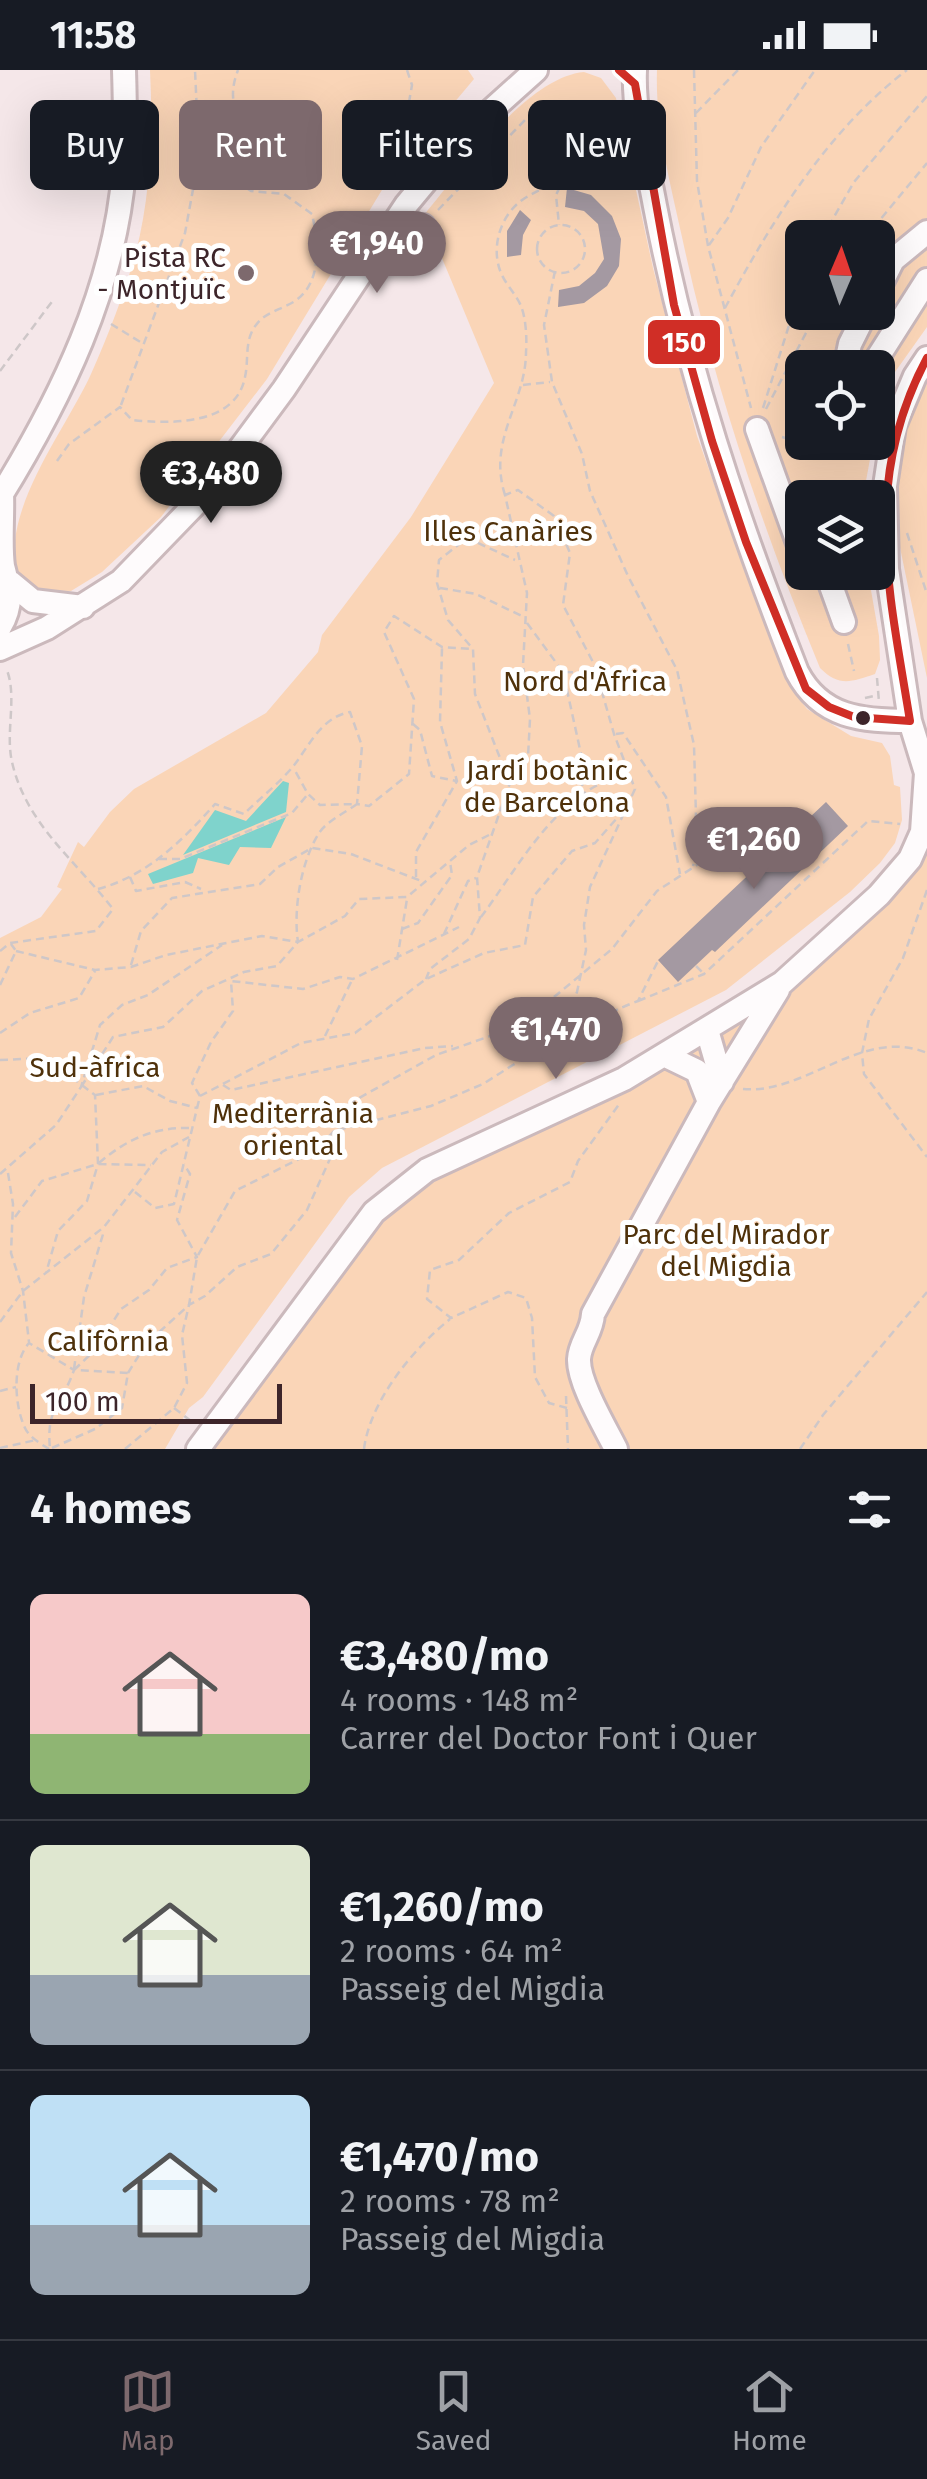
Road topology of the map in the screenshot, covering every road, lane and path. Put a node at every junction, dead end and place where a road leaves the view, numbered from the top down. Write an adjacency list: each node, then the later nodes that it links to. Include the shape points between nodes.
1 (124, 70): 30 (street, via 124,173)
2 (195, 70): 33 (path, via 199,157 185,234)
3 (238, 70): 39 (path, via 233,105 244,148 238,182 251,192 284,194 312,214 318,239 309,282 296,300 257,322 248,338)
4 (407, 70): 12 (path)
5 (536, 70): 54 (street, via 466,133 406,205 210,488 121,581)
6 (694, 70): 13 (path)
7 (738, 70): 13 (path)
8 (815, 70): 23 (path, via 761,147)
9 (907, 70): 29 (path, via 812,166)
10 (630, 75): 69 (street, via 674,305 740,525 797,672 820,704 843,714)
11 (927, 96): 18 (path, via 854,182)
12 (409, 100)
13 (694, 114): 23 (path)
14 (528, 118): 21 (path)
15 (927, 163): 19 (path)
16 (541, 190): 38 (path, via 518,203 498,238 501,276 522,308 527,354)
17 (558, 190): 20 (path)
18 (832, 220)
19 (880, 220)
20 (559, 225): 26 (path, via 537,244 541,262); 26 (path, via 580,234 585,252 573,270)
21 (423, 226): 24 (street)
22 (927, 232): 25 (street)
23 (708, 246): 29 (path)
24 (410, 254)
25 (895, 258)
26 (555, 272): 37 (path, via 544,325)
27 (927, 280): 34 (street)
28 (54, 299): 36 (path)
29 (724, 308): 42 (path)
30 (91, 314): 33 (path); 45 (street, via 60,391)
31 (788, 330): 42 (path)
32 (808, 330): 42 (path)
33 (144, 344): 41 (path)
34 (882, 350)
35 (927, 358): 69 (street, via 894,426 885,486 887,569)
36 (0, 371)
37 (552, 382): 38 (path); 86 (path, via 613,542 678,670 694,746)
38 (521, 385): 46 (path, via 501,450)
39 (242, 390): 40 (path); 41 (path, via 192,422 132,420)
40 (252, 391)
41 (120, 407): 44 (path)
42 (757, 429): 43 (path); 47 (street)
43 (785, 437)
44 (56, 461)
45 (1, 495): 50 (street)
46 (505, 495): 49 (path); 64 (path, via 518,490 554,516 570,552 562,605)
47 (785, 507)
48 (907, 532): 53 (path)
49 (518, 562): 51 (path, via 467,538 439,560); 55 (path)
50 (4, 570): 54 (street, via 32,602); 57 (street, via 6,616)
51 (439, 588): 55 (path, via 476,594); 60 (path, via 448,620)
52 (832, 590): 56 (street)
53 (927, 594)
54 (83, 607): 59 (street)
55 (527, 621): 63 (path); 75 (path, via 528,757)
56 (844, 622): 62 (path)
57 (0, 627)
58 (442, 647): 60 (path); 70 (path, via 394,616 384,632 414,699); 74 (path, via 440,722)
59 (0, 649)
60 (473, 649): 75 (path, via 475,694)
61 (0, 658): 92 (path, via 10,672 11,760 26,802 65,858)
62 (854, 671)
63 (563, 672): 64 (path); 76 (path, via 583,764)
64 (596, 673): 71 (path)
65 (877, 678): 66 (path)
66 (878, 696): 67 (path); 68 (path)
67 (852, 700)
68 (879, 712)
69 (910, 721): 115 (street, via 926,774 922,832 910,858)
70 (412, 723): 74 (path, via 420,730 432,776); 78 (path, via 409,774 369,806)
71 (614, 734): 73 (path); 88 (path, via 623,734 666,797)
72 (293, 767): 77 (path); 78 (path, via 336,714 350,712 362,746); 84 (path, via 244,814 216,804)
73 (629, 776): 76 (path); 79 (path, via 636,788)
74 (457, 781): 90 (path, via 416,852)
75 (510, 782): 81 (path)
76 (582, 792): 96 (path)
77 (308, 794): 78 (path, via 320,805); 84 (path, via 292,812 180,860)
78 (358, 804): 83 (path, via 320,830)
79 (622, 812): 112 (path, via 594,843 572,851 533,897 525,945 484,953); 113 (path, via 590,887)
80 (903, 824): 110 (path, via 868,820)
81 (494, 832): 85 (path); 89 (path)
82 (778, 847): 86 (path, via 720,850)
83 (312, 848): 90 (path, via 351,854); 93 (path, via 260,884); 100 (path, via 301,885)
84 (158, 859): 87 (path)
85 (450, 860): 91 (path); 98 (path, via 452,875 418,923)
86 (693, 868): 88 (path)
87 (130, 876): 92 (path); 93 (path, via 136,891 186,882)
88 (680, 876): 113 (path, via 657,891)
89 (477, 877): 96 (path); 99 (path, via 468,881)
90 (416, 880): 91 (path)
91 (424, 882): 95 (path)
92 (98, 889): 101 (path, via 114,909 96,930)
93 (202, 890): 107 (path, via 172,898 141,931)
94 (927, 890): 123 (path, via 903,958 870,1019)
95 (407, 898): 98 (path); 100 (path, via 359,899 345,916)
96 (480, 918): 112 (path, via 469,939)
97 (459, 927): 99 (path)
98 (402, 929): 105 (path)
99 (443, 936): 105 (path)
100 (298, 942): 102 (path, via 262,936); 114 (path, via 276,966)
101 (10, 943): 103 (path); 104 (path)
102 (223, 944): 107 (path); 128 (path, via 100,1025)
103 (0, 951)
104 (16, 951): 109 (path); 116 (path)
105 (397, 960): 111 (path)
106 (658, 961): 117 (path)
107 (131, 966): 109 (path)
108 (696, 966): 110 (path)
109 (96, 970): 119 (path, via 79,998 30,1013)
110 (704, 974): 117 (path)
111 (353, 979): 114 (path, via 303,988); 120 (path)
112 (426, 979): 120 (path, via 355,1033)
113 (578, 980): 121 (path, via 519,1026); 122 (path, via 566,1016)
114 (230, 981): 128 (path, via 202,991 163,1027 112,1037); 131 (path, via 233,1010 192,1083)
115 (782, 983): 118 (street); 129 (street)
116 (0, 985)
117 (638, 1002): 122 (path)
118 (707, 1030): 125 (street); 129 (street)
119 (0, 1033)
120 (324, 1038): 127 (path, via 300,1043)
121 (460, 1045): 127 (path, via 230,1090); 135 (path, via 343,1107)
122 (538, 1049): 135 (path, via 483,1084 431,1106)
123 (862, 1053): 124 (path); 129 (path, via 748,1090); 137 (path, via 864,1074)
124 (927, 1053)
125 (666, 1056): 129 (street, via 698,1070); 162 (street, via 427,1170 374,1212)
126 (0, 1060): 128 (path, via 46,1058)
127 (223, 1085): 131 (path)
128 (81, 1087): 130 (path); 141 (path, via 56,1125)
129 (715, 1092): 168 (street, via 580,1349 579,1367)
130 (95, 1095): 133 (path, via 143,1086); 138 (path)
131 (200, 1096): 133 (path)
132 (622, 1098): 153 (path, via 570,1182 510,1213 459,1260 430,1270 427,1299)
133 (197, 1108): 134 (path)
134 (192, 1128): 136 (path); 138 (path, via 166,1128 122,1142)
135 (334, 1131): 148 (path, via 315,1151 235,1191); 152 (path, via 333,1152 307,1210 271,1254 237,1268)
136 (190, 1136): 139 (path); 140 (path)
137 (927, 1157)
138 (98, 1164): 140 (path); 144 (path, via 42,1181); 149 (path, via 88,1201 58,1232)
139 (184, 1164): 143 (path, via 174,1204 156,1208); 148 (path, via 190,1174 177,1220)
140 (153, 1165): 143 (path)
141 (7, 1170): 142 (path); 144 (path)
142 (0, 1174)
143 (135, 1192): 145 (path)
144 (12, 1220): 146 (path)
145 (104, 1227): 149 (path); 156 (path)
146 (12, 1234): 147 (path); 150 (path)
147 (0, 1235)
148 (197, 1256): 152 (path); 156 (path, via 168,1268 121,1310)
149 (46, 1274): 150 (path)
150 (23, 1290): 154 (path); 155 (path)
151 (927, 1292): 169 (path)
152 (188, 1305): 157 (path, via 146,1344); 160 (path, via 182,1334 187,1383)
153 (451, 1318): 161 (path, via 508,1292 526,1298 535,1377 549,1403); 167 (path, via 382,1400)
154 (0, 1322)
155 (29, 1343): 156 (path); 158 (path, via 19,1354)
156 (74, 1370): 157 (path); 165 (path, via 47,1420)
157 (128, 1374): 165 (path, via 122,1408)
158 (18, 1387): 159 (path); 163 (path, via 25,1428)
159 (0, 1391)
160 (174, 1408): 162 (path); 166 (path)
161 (567, 1408)
162 (197, 1438)
163 (36, 1440): 164 (path); 165 (path)
164 (0, 1448)
165 (50, 1449)
166 (125, 1449)
167 (364, 1449)
168 (616, 1449)
169 (800, 1449)

